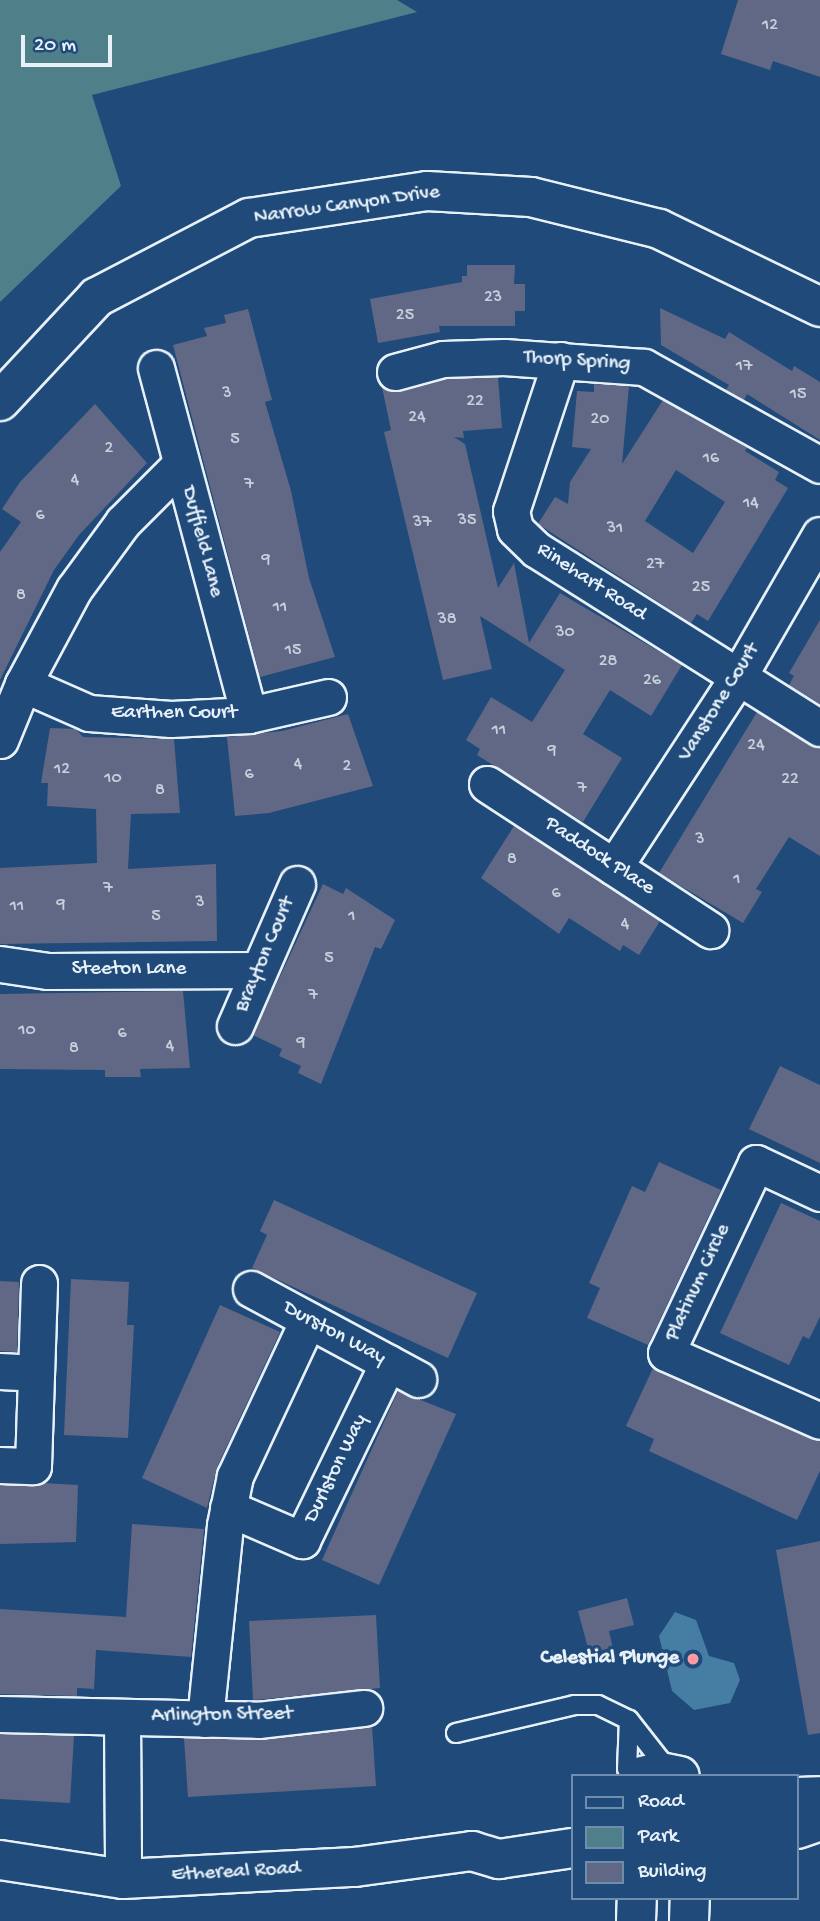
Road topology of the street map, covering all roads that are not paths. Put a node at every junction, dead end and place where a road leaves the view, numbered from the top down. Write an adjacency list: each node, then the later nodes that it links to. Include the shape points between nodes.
1 (820, 307): 5 (street, Narrow Canyon Drive, via 659,229 531,197 427,191 248,218 97,297)
2 (561, 360): 4 (street, Thorp Spring, via 443,359); 7 (street, Thorp Spring, via 644,367); 9 (street, Rinehart Road, via 511,511 515,529 537,550)
3 (156, 368): 6 (street, Duffield Lane)
4 (395, 372)
5 (0, 401)
6 (180, 465): 10 (street, via 123,522 74,589); 12 (street, Duffield Lane)
7 (820, 465)
8 (820, 535): 9 (street, Vanstone Court)
9 (738, 677): 13 (street, Rinehart Road); 16 (street, Vanstone Court)
10 (23, 684): 12 (street, Earthen Court, via 89,713 172,719); 14 (street)
11 (328, 696): 12 (street, Earthen Court)
12 (249, 715)
13 (820, 727)
14 (0, 740)
15 (487, 784): 16 (street, Paddock Place)
16 (614, 867): 18 (street, Paddock Place)
17 (297, 884): 20 (street, Brayton Court)
18 (710, 930)
19 (0, 964): 20 (street, Steeton Lane, via 48,971)
20 (258, 970): 21 (street, Brayton Court)
21 (236, 1026)
22 (820, 1193): 29 (street, Platinum Circle, via 756,1163 666,1353)
23 (39, 1283): 28 (street)
24 (251, 1289): 25 (street, Durston Way)
25 (308, 1320): 27 (street, Durston Way); 31 (street, via 234,1476)
26 (0, 1371): 28 (street)
27 (403, 1371): 31 (street, Durlston Way, via 302,1540)
28 (36, 1373): 30 (street, via 33,1466)
29 (820, 1421)
30 (0, 1465)
31 (228, 1508): 35 (street)
32 (364, 1707): 35 (street, Arlington Street, via 258,1720)
33 (0, 1714): 34 (street, Arlington Street)
34 (122, 1717): 35 (street, Arlington Street); 48 (street, Arlington Street)
35 (205, 1719)
36 (629, 1720): 37 (lane, via 598,1705 573,1705); 38 (lane, via 627,1769); 39 (lane)
37 (456, 1733)
38 (652, 1774)
39 (656, 1774)
40 (799, 1797): 41 (street)
41 (820, 1797)
42 (572, 1821): 46 (street, Ethereal Road, via 492,1838)
43 (820, 1821): 44 (street)
44 (799, 1828)
45 (572, 1848): 46 (street, Ethereal Road, via 499,1858)
46 (472, 1851): 48 (street, Ethereal Road, via 355,1867)
47 (0, 1860): 48 (street, Ethereal Road)
48 (123, 1879)
49 (637, 1900): 51 (street)
50 (690, 1900): 52 (street)
51 (636, 1921)
52 (689, 1921)

